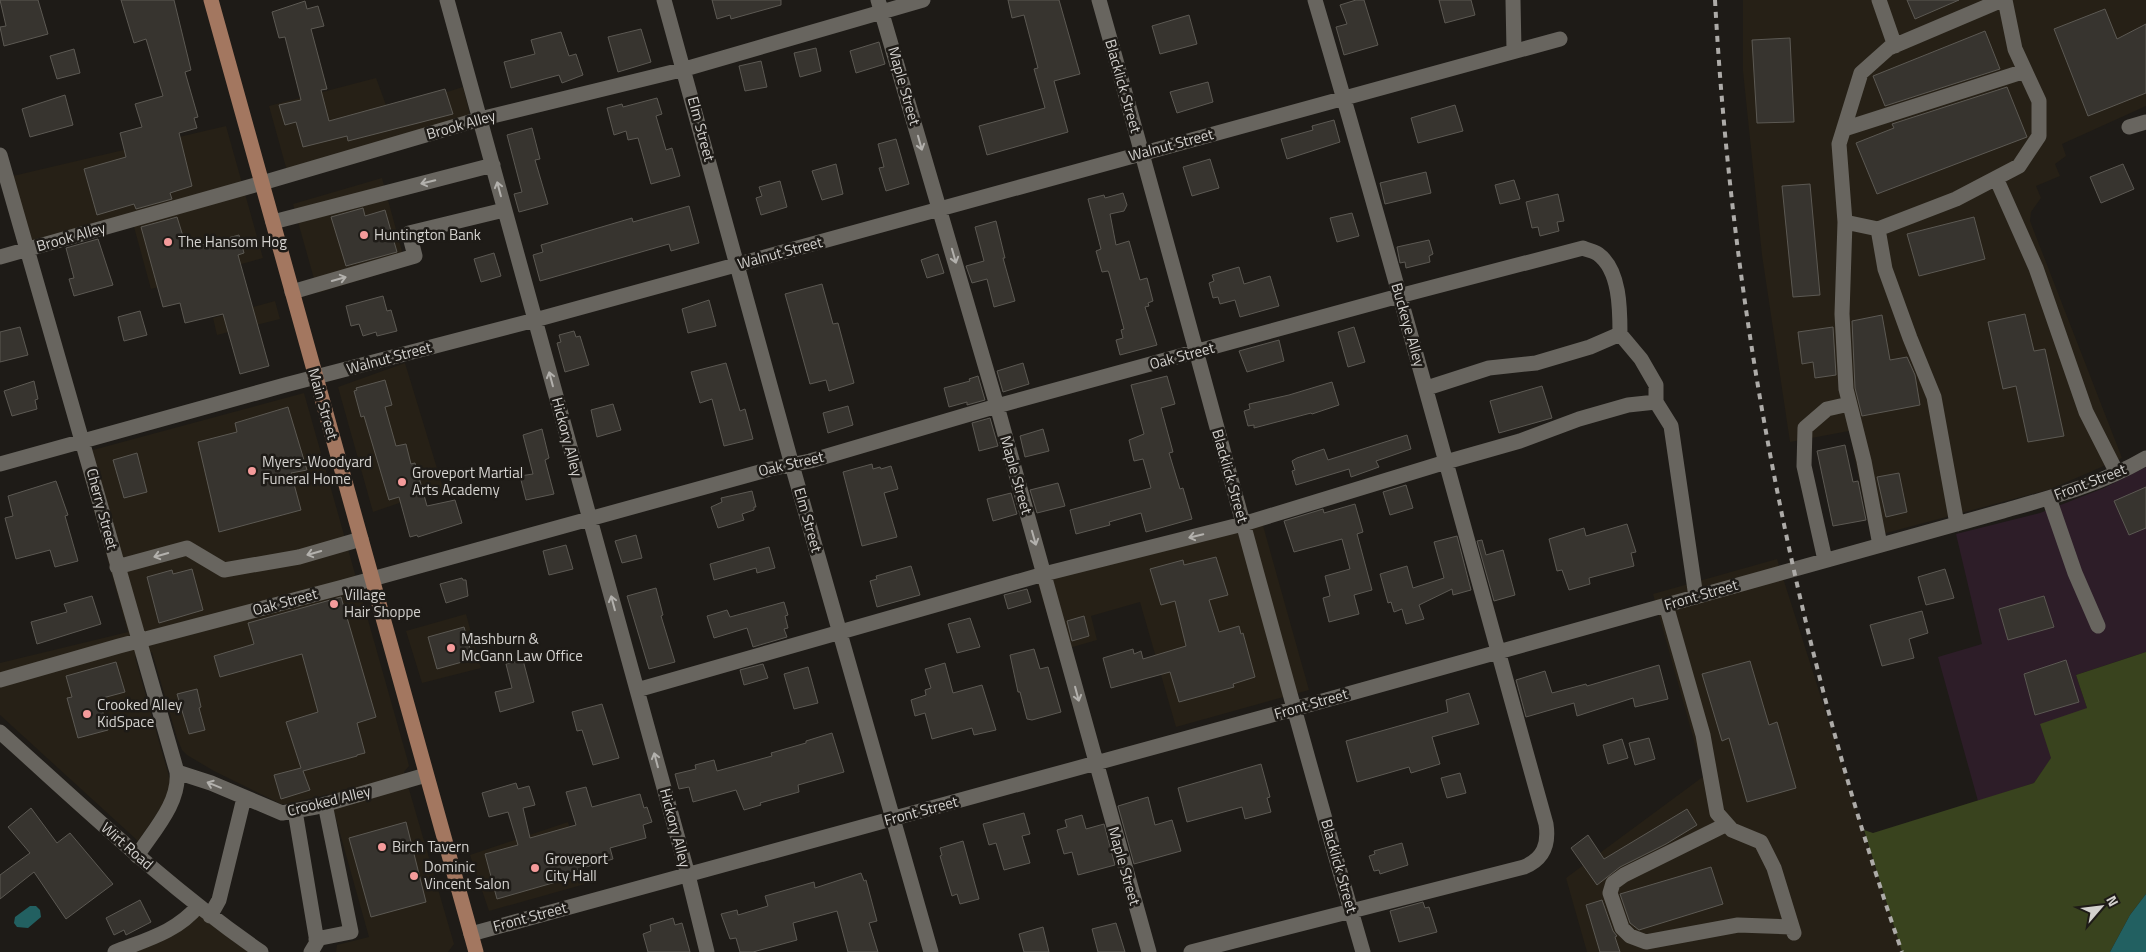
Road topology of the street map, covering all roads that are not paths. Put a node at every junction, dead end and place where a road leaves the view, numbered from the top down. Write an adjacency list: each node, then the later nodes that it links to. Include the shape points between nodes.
1 (211, 0): 25 (main road, Main Street)
2 (447, 0): 17 (street, Hickory Alley)
3 (664, 0): 14 (street, Elm Street)
4 (923, 0): 10 (street, Brook Alley)
5 (1099, 0): 21 (street, Blacklick Street)
6 (1315, 0): 16 (street, Buckeye Alley)
7 (1513, 0): 13 (street)
8 (1879, 0): 12 (street)
9 (2003, 0): 12 (street); 15 (street, via 2014,49)
10 (880, 6): 14 (street, Brook Alley); 26 (street, Maple Street, one-way to 26)
11 (1560, 39): 13 (street, Walnut Street)
12 (1895, 46): 20 (street, via 1862,72)
13 (1514, 50): 16 (street, Walnut Street)
14 (685, 69): 17 (street, Brook Alley); 33 (street, Elm Street)
15 (2025, 71): 20 (street); 24 (street, via 2039,101 2039,136 2019,166)
16 (1344, 98): 21 (street, Walnut Street); 35 (street, Buckeye Alley)
17 (480, 119): 23 (street, Hickory Alley); 25 (street, Brook Alley)
18 (2146, 122): 19 (street)
19 (2129, 126)
20 (1844, 129): 29 (street, via 1839,144)
21 (1142, 153): 26 (street, Walnut Street); 38 (street, Blacklick Street)
22 (0, 155): 31 (street, Cherry Street)
23 (492, 165): 27 (street, Hickory Alley, one-way to 23); 28 (street, one-way to 28)
24 (1996, 178): 30 (street, via 1956,199); 49 (street, via 2036,268 2086,412)
25 (262, 183): 28 (main road, Main Street); 31 (street, Brook Alley)
26 (940, 209): 33 (street, Walnut Street); 43 (street, Maple Street, one-way to 43)
27 (504, 210): 34 (street, one-way to 27, via 415,256 409,233); 36 (street, Hickory Alley)
28 (272, 222): 34 (main road, Main Street)
29 (1846, 222): 30 (street); 42 (street, via 1842,314)
30 (1878, 229): 53 (street, via 1885,268 1934,397)
31 (26, 250): 32 (street, Brook Alley); 44 (street, Cherry Street)
32 (0, 257)
33 (737, 265): 36 (street, Walnut Street); 48 (street, Elm Street)
34 (292, 292): 39 (main road, Main Street)
35 (1399, 296): 37 (street, Oak Street, via 1583,248 1598,254 1613,273 1620,306); 38 (street, Oak Street); 40 (street, Buckeye Alley)
36 (535, 320): 39 (street, Walnut Street); 51 (street, Hickory Alley, one-way to 36)
37 (1620, 334): 40 (street, via 1536,363 1489,368); 41 (street, via 1641,359 1656,385)
38 (1195, 353): 43 (street, Oak Street); 52 (street, Blacklick Street)
39 (316, 377): 44 (street, Walnut Street); 54 (main road, Main Street)
40 (1427, 388): 46 (street, Buckeye Alley)
41 (1656, 402): 46 (street, via 1628,405 1579,419 1520,442); 60 (street, via 1671,426)
42 (1849, 404): 55 (street); 56 (street, via 1827,409 1806,428 1804,466)
43 (996, 406): 48 (street, Oak Street); 58 (street, Maple Street, one-way to 58)
44 (83, 441): 47 (street, Walnut Street); 57 (street, Cherry Street)
45 (2146, 458): 49 (street, Front Street)
46 (1446, 462): 52 (street); 65 (street, Buckeye Alley)
47 (0, 464)
48 (792, 465): 51 (street, Oak Street); 63 (street, Elm Street)
49 (2116, 473): 50 (street, Front Street)
50 (2049, 498): 53 (street, Front Street); 62 (street, via 2074,573)
51 (590, 518): 59 (street, Oak Street); 67 (street, Hickory Alley, one-way to 51)
52 (1243, 524): 58 (street, one-way to 58); 68 (street, Blacklick Street)
53 (1957, 524): 55 (street, Front Street)
54 (361, 539): 57 (street, one-way to 57, via 299,557 224,570 186,548); 59 (main road, Main Street)
55 (1880, 544): 56 (street, Front Street)
56 (1825, 560): 60 (street, Front Street)
57 (118, 567): 64 (street, Cherry Street)
58 (1044, 574): 63 (street); 70 (street, Maple Street, one-way to 70)
59 (372, 579): 64 (street, Oak Street); 72 (main road, Main Street)
60 (1696, 597): 61 (street, Front Street)
61 (1666, 605): 65 (street, Front Street); 77 (street, via 1703,734 1718,813)
62 (2098, 626)
63 (840, 633): 67 (street); 76 (street, Elm Street)
64 (139, 640): 66 (street, Oak Street); 71 (street, Cherry Street)
65 (1497, 651): 68 (street, Front Street); 80 (street, Buckeye Alley, via 1546,824 1546,845 1537,860 1524,867)
66 (0, 680)
67 (637, 690): 79 (street, Hickory Alley, one-way to 67)
68 (1295, 709): 70 (street, Front Street); 80 (street, Blacklick Street)
69 (0, 732): 78 (street, Wirt Road)
70 (1096, 764): 76 (street, Front Street); 89 (street, Maple Street)
71 (176, 772): 73 (street, Crooked Alley, one-way to 71); 78 (street, Cherry Street, via 175,795)
72 (426, 775): 74 (street, Crooked Alley); 82 (main road, Main Street)
73 (244, 798): 75 (street, Crooked Alley, via 282,813); 81 (street, via 219,900)
74 (325, 804): 75 (street, Crooked Alley); 83 (street, via 351,932)
75 (295, 811): 83 (street)
76 (893, 819): 79 (street, Front Street); 88 (street, Elm Street)
77 (1727, 824): 77 (street, via 1732,830 1762,842 1774,868 1792,930 1738,925 1646,942 1630,936 1622,928 1610,893 1613,884 1624,875)
78 (138, 856): 81 (street, Wirt Road)
79 (688, 874): 82 (street, Front Street); 87 (street, Hickory Alley)
80 (1351, 910): 90 (street, Buckeye Alley); 91 (street, Blacklick Street)
81 (204, 911): 84 (street, via 171,929); 85 (street, Wirt Road)
82 (471, 934): 86 (main road, Main Street)
83 (314, 945)
84 (115, 952)
85 (261, 952)
86 (476, 952)
87 (707, 952)
88 (930, 952)
89 (1148, 952)
90 (1191, 952)
91 (1363, 952)

